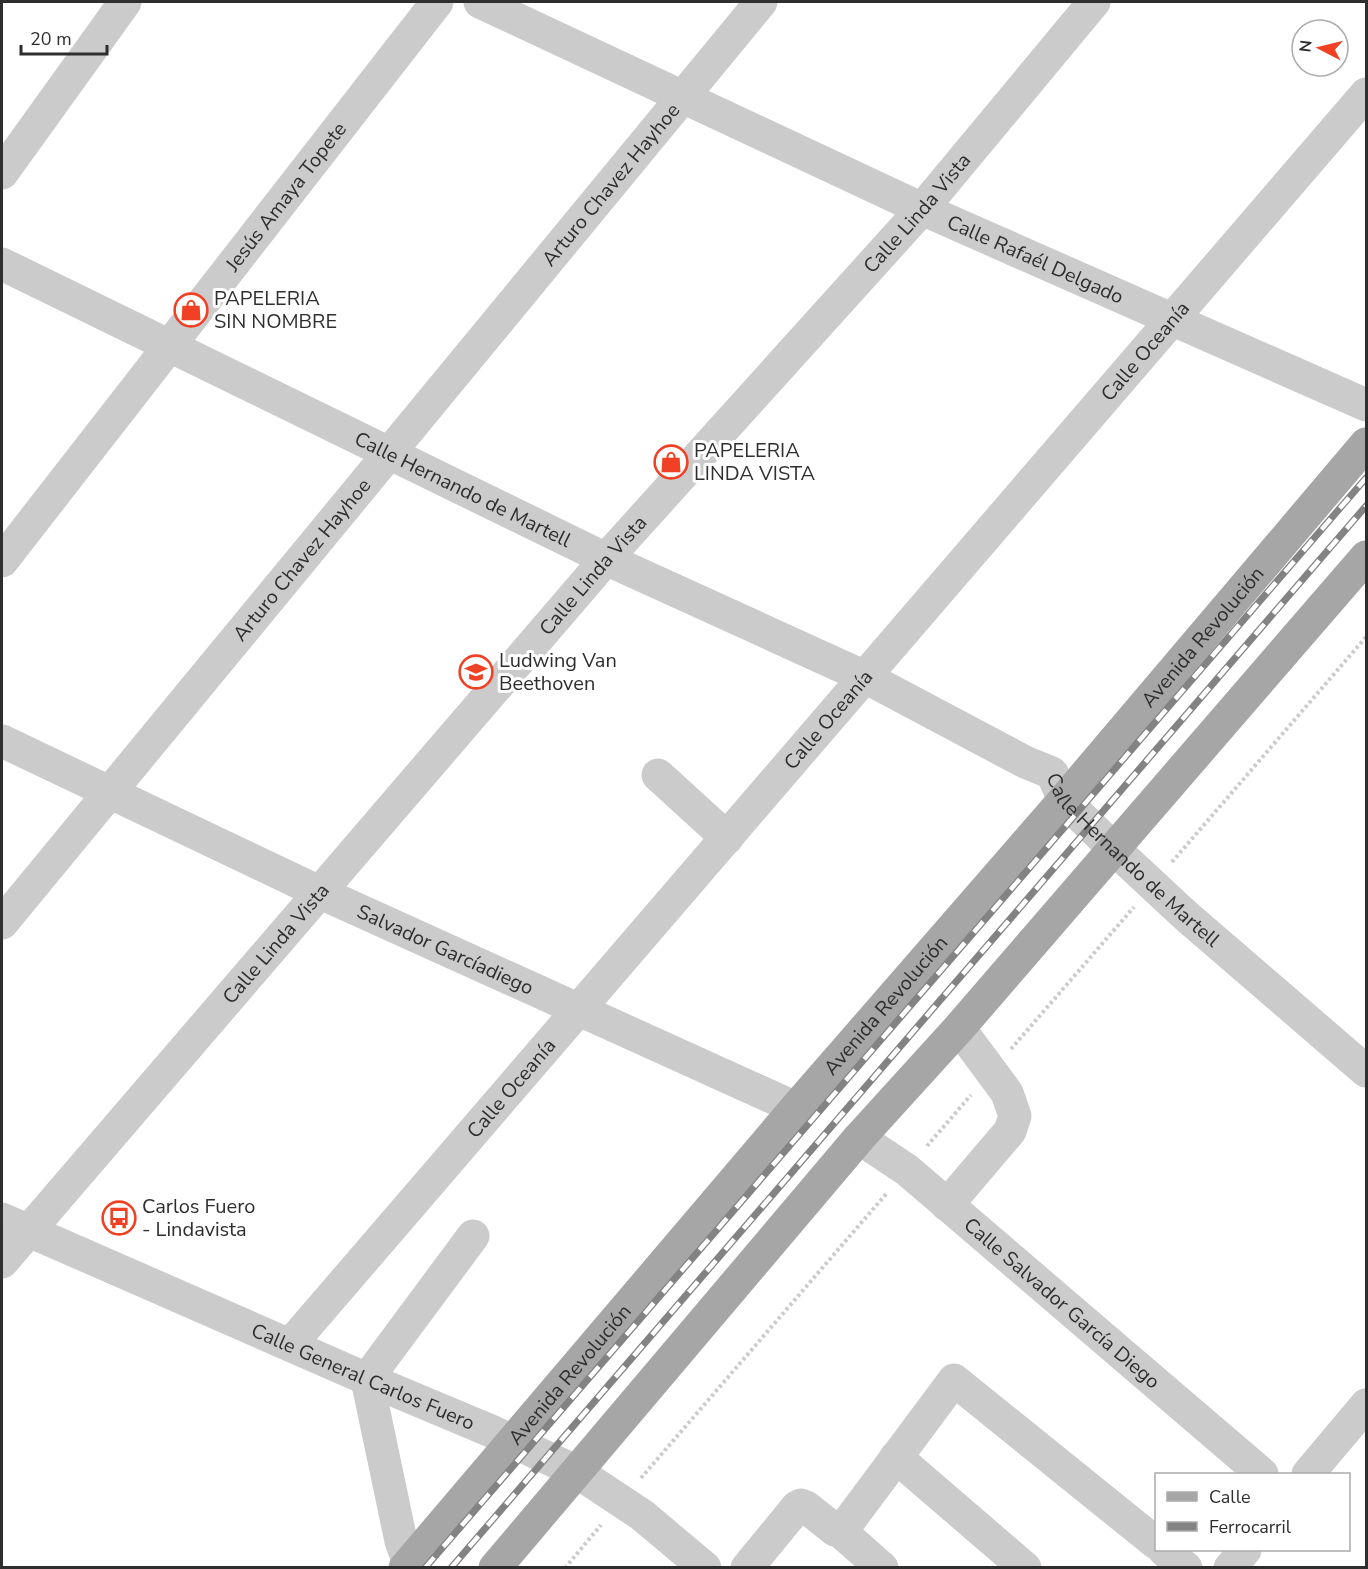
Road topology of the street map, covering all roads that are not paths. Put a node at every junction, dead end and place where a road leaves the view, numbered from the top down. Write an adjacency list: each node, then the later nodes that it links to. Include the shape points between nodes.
1 (125, 2): 8 (street)
2 (437, 2): 12 (street, Jesús Amaya Topete)
3 (480, 2): 7 (street, Calle Rafaél Delgado)
4 (761, 2): 7 (street, Arturo Chavez Hayhoe)
5 (1094, 2): 9 (street, Calle Linda Vista)
6 (1366, 94): 11 (street, Calle Oceanía)
7 (683, 96): 9 (street, Calle Rafaél Delgado); 15 (street, Arturo Chavez Hayhoe)
8 (2, 173)
9 (922, 209): 11 (street, Calle Rafaél Delgado); 17 (street, Calle Linda Vista)
10 (2, 264): 12 (street, Calle Hernando de Martell)
11 (1173, 320): 13 (street, Calle Rafaél Delgado); 19 (street, Calle Oceanía)
12 (168, 345): 15 (street, Calle Hernando de Martell); 18 (street, Jesús Amaya Topete)
13 (1366, 405)
14 (1366, 444): 23 (main road, Avenida Revolución)
15 (389, 453): 17 (street, Calle Hernando de Martell); 22 (street, Arturo Chavez Hayhoe)
16 (1366, 557): 25 (main road)
17 (606, 559): 19 (street, Calle Hernando de Martell); 26 (street, Calle Linda Vista)
18 (2, 561)
19 (865, 677): 23 (street, Calle Hernando de Martell, via 1052,773); 24 (street, Calle Oceanía)
20 (2, 741): 22 (street, Salvador Garcíadiego)
21 (657, 775): 24 (street)
22 (110, 792): 26 (street, Salvador Garcíadiego); 27 (street, Arturo Chavez Hayhoe)
23 (1064, 800): 25 (street, Calle Hernando de Martell); 31 (main road, Avenida Revolución)
24 (727, 838): 28 (street, Calle Oceanía)
25 (1113, 848): 29 (main road); 30 (street, Calle Hernando de Martell)
26 (321, 892): 28 (street, Salvador Garcíadiego); 34 (street, Calle Linda Vista)
27 (2, 923)
28 (578, 1011): 31 (street, Salvador Garcíadiego); 37 (street, Calle Oceanía)
29 (959, 1028): 32 (main road); 33 (street, via 1006,1093 1015,1116 1010,1131)
30 (1366, 1071)
31 (796, 1108): 40 (main road, Avenida Revolución)
32 (859, 1138): 33 (street, Calle Salvador García Diego, via 907,1170); 42 (main road)
33 (947, 1205): 43 (street, Calle Salvador García Diego)
34 (15, 1225): 36 (street, Calle Linda Vista); 37 (street, Calle General Carlos Fuero)
35 (472, 1236): 38 (street)
36 (2, 1262)
37 (290, 1346): 38 (street, Calle General Carlos Fuero)
38 (367, 1380): 40 (street, Calle General Carlos Fuero); 49 (street)
39 (1362, 1418): 44 (street)
40 (512, 1441): 42 (street, Calle General Carlos Fuero); 49 (main road, Avenida Revolución)
41 (896, 1457): 45 (street); 46 (street, via 954,1380); 54 (street)
42 (577, 1472): 50 (main road); 51 (street, Calle General Carlos Fuero, via 622,1500)
43 (1261, 1473)
44 (1309, 1473)
45 (840, 1531): 52 (street, via 801,1505); 53 (street)
46 (1155, 1542)
47 (1165, 1551): 55 (street)
48 (1244, 1551): 56 (street)
49 (407, 1565)
50 (495, 1568)
51 (705, 1568)
52 (747, 1568)
53 (882, 1568)
54 (1025, 1568)
55 (1186, 1568)
56 (1230, 1568)

